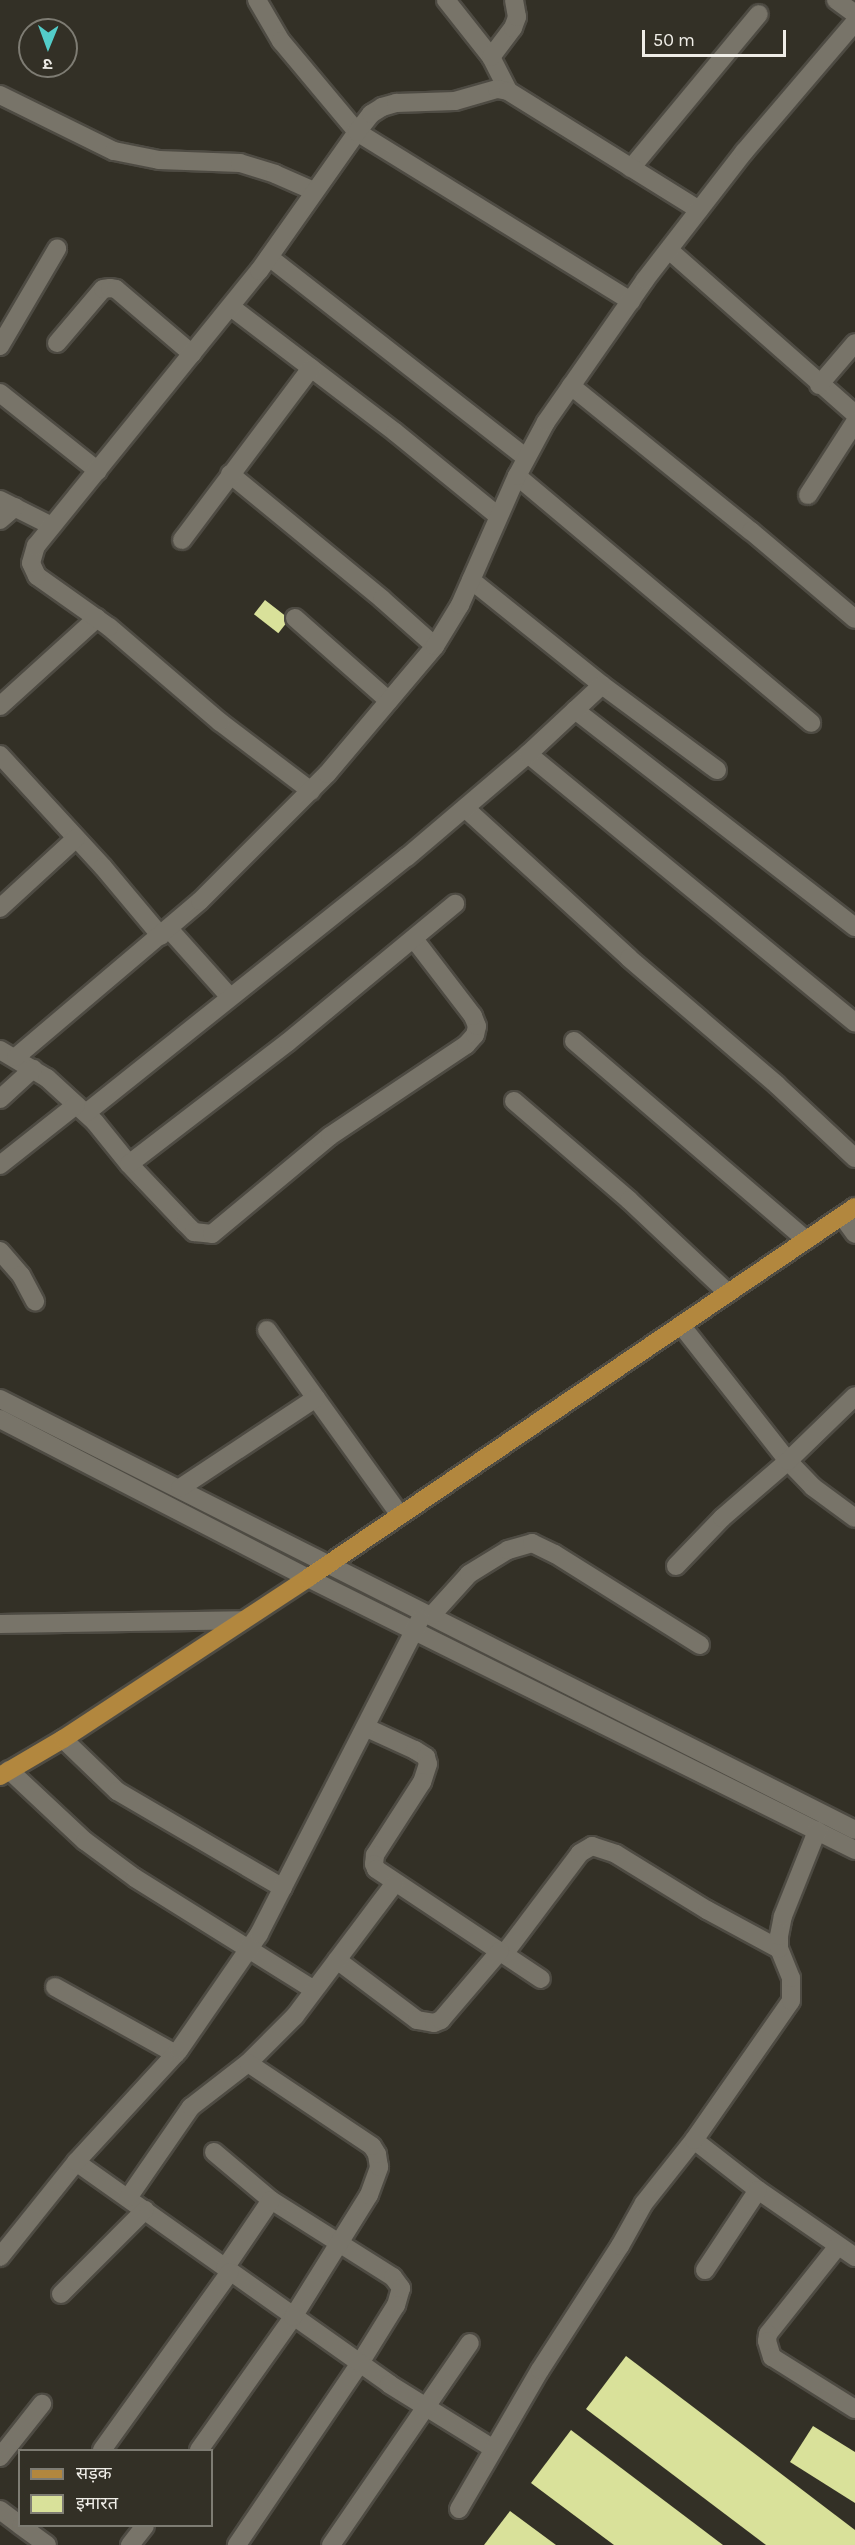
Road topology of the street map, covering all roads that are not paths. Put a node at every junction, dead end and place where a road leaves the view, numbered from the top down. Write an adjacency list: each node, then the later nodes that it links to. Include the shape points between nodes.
1 (257, 0): 11 (street, via 281,41)
2 (446, 0): 8 (street)
3 (514, 0): 8 (street, via 517,17 513,28)
4 (836, 0): 5 (street)
5 (855, 14)
6 (759, 15): 12 (street)
7 (855, 22): 14 (street)
8 (491, 57): 9 (street)
9 (508, 91): 11 (street, via 497,89 441,102 396,103 371,114); 12 (street)
10 (0, 95): 13 (street, via 114,151 159,160 240,163)
11 (357, 132): 13 (street); 18 (street)
12 (632, 168): 14 (street)
13 (314, 191): 17 (street)
14 (699, 210): 16 (street)
15 (57, 249): 22 (street)
16 (669, 250): 18 (street); 25 (street)
17 (269, 257): 19 (street); 30 (street)
18 (631, 301): 26 (street)
19 (231, 307): 23 (street); 24 (street)
20 (855, 343): 25 (street)
21 (57, 344): 23 (street, via 103,289 110,288)
22 (0, 345)
23 (192, 354): 31 (street)
24 (311, 368): 32 (street); 36 (street)
25 (819, 385): 28 (street)
26 (571, 386): 30 (street); 43 (street)
27 (0, 393): 31 (street)
28 (855, 414)
29 (855, 422): 34 (street)
30 (526, 458): 33 (street)
31 (99, 471): 38 (street)
32 (230, 474): 39 (street); 44 (street)
33 (517, 476): 36 (street); 49 (street)
34 (808, 495)
35 (7, 504): 37 (street); 38 (street)
36 (498, 516): 40 (street)
37 (0, 520)
38 (52, 526): 41 (street, via 31,556 33,569 37,576)
39 (182, 540)
40 (471, 580): 44 (street, via 450,625); 45 (street)
41 (97, 618): 47 (street); 53 (street, via 220,722)
42 (295, 618): 46 (street)
43 (855, 620)
44 (435, 646): 46 (street)
45 (602, 685): 48 (street); 52 (street)
46 (389, 701): 53 (street)
47 (0, 706)
48 (575, 710): 50 (street); 58 (street)
49 (811, 723)
50 (528, 754): 54 (street); 62 (street)
51 (0, 755): 55 (street)
52 (717, 770)
53 (311, 791): 59 (street)
54 (465, 808): 61 (street); 69 (street)
55 (76, 838): 57 (street); 59 (street)
56 (455, 904): 60 (street)
57 (0, 908)
58 (855, 927)
59 (165, 932): 61 (street); 64 (street)
60 (414, 939): 70 (street, via 244,1078); 70 (street, via 473,1016 475,1035 466,1045 330,1136 212,1234 194,1232)
61 (230, 997): 68 (street)
62 (855, 1023)
63 (574, 1041): 74 (street)
64 (8, 1054): 65 (street)
65 (33, 1069): 66 (street); 68 (street)
66 (0, 1099)
67 (514, 1101): 76 (street, via 629,1200)
68 (81, 1109): 70 (street); 71 (street)
69 (855, 1158)
70 (129, 1164)
71 (0, 1165)
72 (849, 1211): 73 (street); 74 (main road)
73 (855, 1234)
74 (806, 1240): 76 (main road)
75 (0, 1251): 77 (street, via 21,1275)
76 (728, 1293): 78 (main road)
77 (35, 1301)
78 (681, 1325): 84 (street); 86 (main road)
79 (267, 1330): 81 (street)
80 (855, 1396): 84 (street)
81 (316, 1398): 85 (street); 86 (street)
82 (0, 1399): 85 (street)
83 (0, 1419): 90 (street)
84 (788, 1461): 87 (street, via 813,1487); 89 (street, via 722,1518)
85 (180, 1488): 88 (street)
86 (400, 1515): 88 (main road)
87 (855, 1518)
88 (330, 1563): 90 (main road); 91 (street)
89 (676, 1566)
90 (308, 1578): 92 (main road); 94 (street)
91 (429, 1613): 94 (street); 95 (street, via 469,1574 508,1550 532,1543); 99 (street)
92 (243, 1620): 93 (street); 97 (main road)
93 (0, 1624)
94 (415, 1631): 96 (street); 100 (street)
95 (699, 1645)
96 (367, 1728): 102 (street, via 415,1750 426,1757 428,1764 422,1782 375,1855 376,1869); 103 (street)
97 (63, 1739): 98 (main road); 103 (street, via 117,1791)
98 (4, 1773): 104 (street, via 135,1878)
99 (855, 1830)
100 (817, 1831): 101 (street); 105 (street, via 783,1916)
101 (855, 1850)
102 (395, 1883): 106 (street); 107 (street)
103 (283, 1888): 104 (street)
104 (248, 1949): 110 (street); 111 (street)
105 (779, 1949): 106 (street, via 616,1854 592,1846 580,1853); 113 (street, via 791,1978 791,2001)
106 (502, 1953): 107 (street, via 434,2023 417,2020); 108 (street)
107 (337, 1960): 110 (street)
108 (541, 1979)
109 (55, 1987): 111 (street)
110 (314, 1990): 112 (street, via 295,2016)
111 (176, 2054): 115 (street)
112 (248, 2063): 117 (street, via 191,2107); 120 (street, via 347,2128 377,2154 376,2180)
113 (694, 2140): 116 (street); 135 (street, via 644,2203)
114 (214, 2152): 118 (street)
115 (76, 2162): 117 (street); 122 (street)
116 (758, 2190): 121 (street); 125 (street)
117 (128, 2198): 119 (street)
118 (271, 2199): 120 (street); 124 (street)
119 (145, 2210): 124 (street); 126 (street)
120 (340, 2242): 127 (street); 129 (street, via 399,2282 401,2288 396,2305)
121 (838, 2246): 123 (street); 132 (street, via 768,2334 767,2341 772,2357)
122 (0, 2257)
123 (855, 2257)
124 (227, 2270): 127 (street); 133 (street)
125 (705, 2270)
126 (61, 2294)
127 (293, 2317): 129 (street); 134 (street)
128 (470, 2343): 131 (street)
129 (360, 2363): 131 (street); 142 (street)
130 (42, 2404): 136 (street)
131 (427, 2408): 135 (street); 143 (street)
132 (855, 2409)
133 (103, 2449)
134 (200, 2449)
135 (494, 2449): 137 (street)
136 (0, 2457)
137 (459, 2509)
138 (0, 2510): 139 (street)
139 (18, 2521)
140 (144, 2527): 141 (street)
141 (130, 2545)
142 (237, 2545)
143 (331, 2545)

